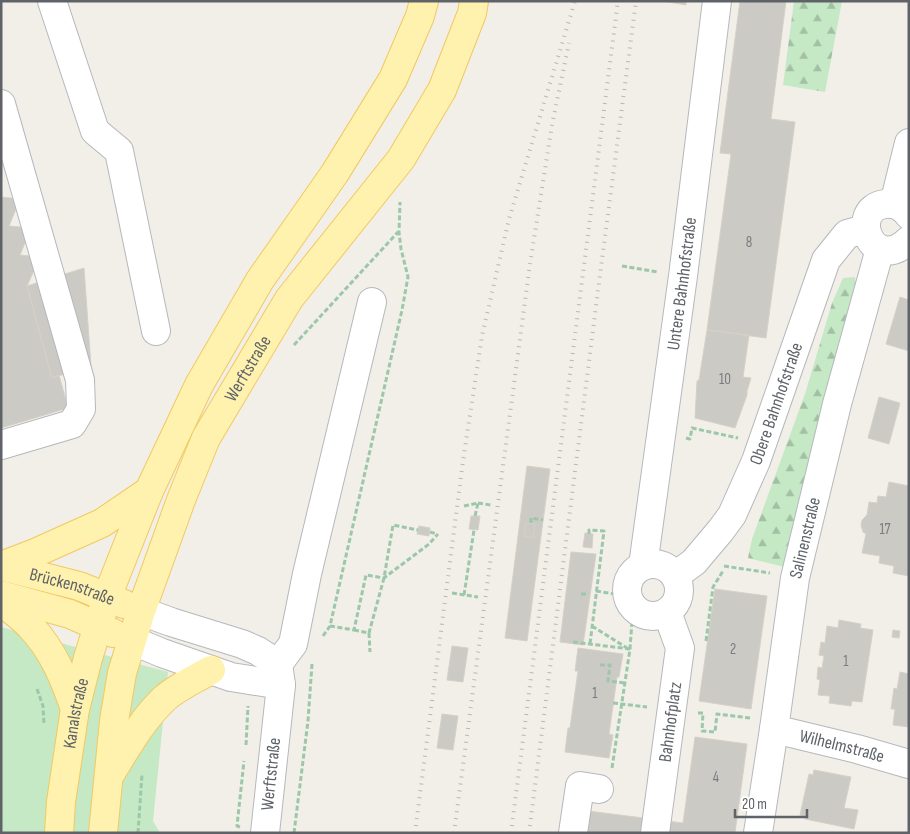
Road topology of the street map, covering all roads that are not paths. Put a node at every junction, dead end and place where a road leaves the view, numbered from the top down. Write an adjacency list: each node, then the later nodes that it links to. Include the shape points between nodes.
1 (52, 1): 11 (street, via 95,131 119,151)
2 (424, 1): 13 (main road, Werftstraße, via 393,80 335,172 260,280 198,385)
3 (474, 1): 20 (main road, Werftstraße, via 442,90 401,159 290,300 206,438)
4 (718, 1): 15 (street, Untere Bahnhofstraße, via 655,473 656,510)
5 (1, 104): 12 (street, via 80,380 81,409 72,424)
6 (909, 143): 7 (street, Salinenstraße)
7 (901, 209): 8 (street, Salinenstraße, via 883,204 874,209 867,218)
8 (873, 239): 9 (street, via 891,251 901,248); 16 (street, Obere Bahnhofstraße, via 847,234 826,260 762,444 729,520 694,562); 27 (street, Salinenstraße, via 795,578)
9 (909, 240)
10 (372, 302): 25 (street, via 293,644)
11 (156, 331)
12 (1, 445)
13 (149, 491): 14 (main road, via 102,523); 18 (main road, Werftstraße)
14 (1, 566): 18 (main road, Brückenstraße, via 79,586)
15 (643, 566): 16 (street, via 661,565); 21 (street, via 633,573 627,584 630,602 643,614 656,616)
16 (675, 576): 21 (street, via 679,595)
17 (1, 595): 22 (main road, Brückenstraße, via 70,614)
18 (107, 597): 20 (main road, Brückenstraße); 22 (main road, Kanalstraße)
19 (1, 601): 26 (main road, via 31,627 52,655)
20 (141, 611): 23 (main road); 25 (street, via 258,651)
21 (668, 612): 35 (street, Bahnhofplatz, via 680,648)
22 (98, 626): 23 (main road, Brückenstraße); 26 (main road, Kanalstraße)
23 (131, 640): 24 (street); 29 (main road, via 115,711)
24 (210, 670): 25 (street, via 231,677); 29 (main road, via 164,699 142,724)
25 (279, 675): 31 (street, Werftstraße)
26 (75, 710): 32 (main road, Kanalstraße)
27 (775, 724): 28 (street, Wilhelmstraße); 36 (street, Salinenstraße)
28 (909, 764)
29 (108, 778): 33 (main road)
30 (599, 789): 34 (street, via 580,786)
31 (255, 831)
32 (59, 833)
33 (103, 833)
34 (573, 833)
35 (655, 833)
36 (758, 833)

